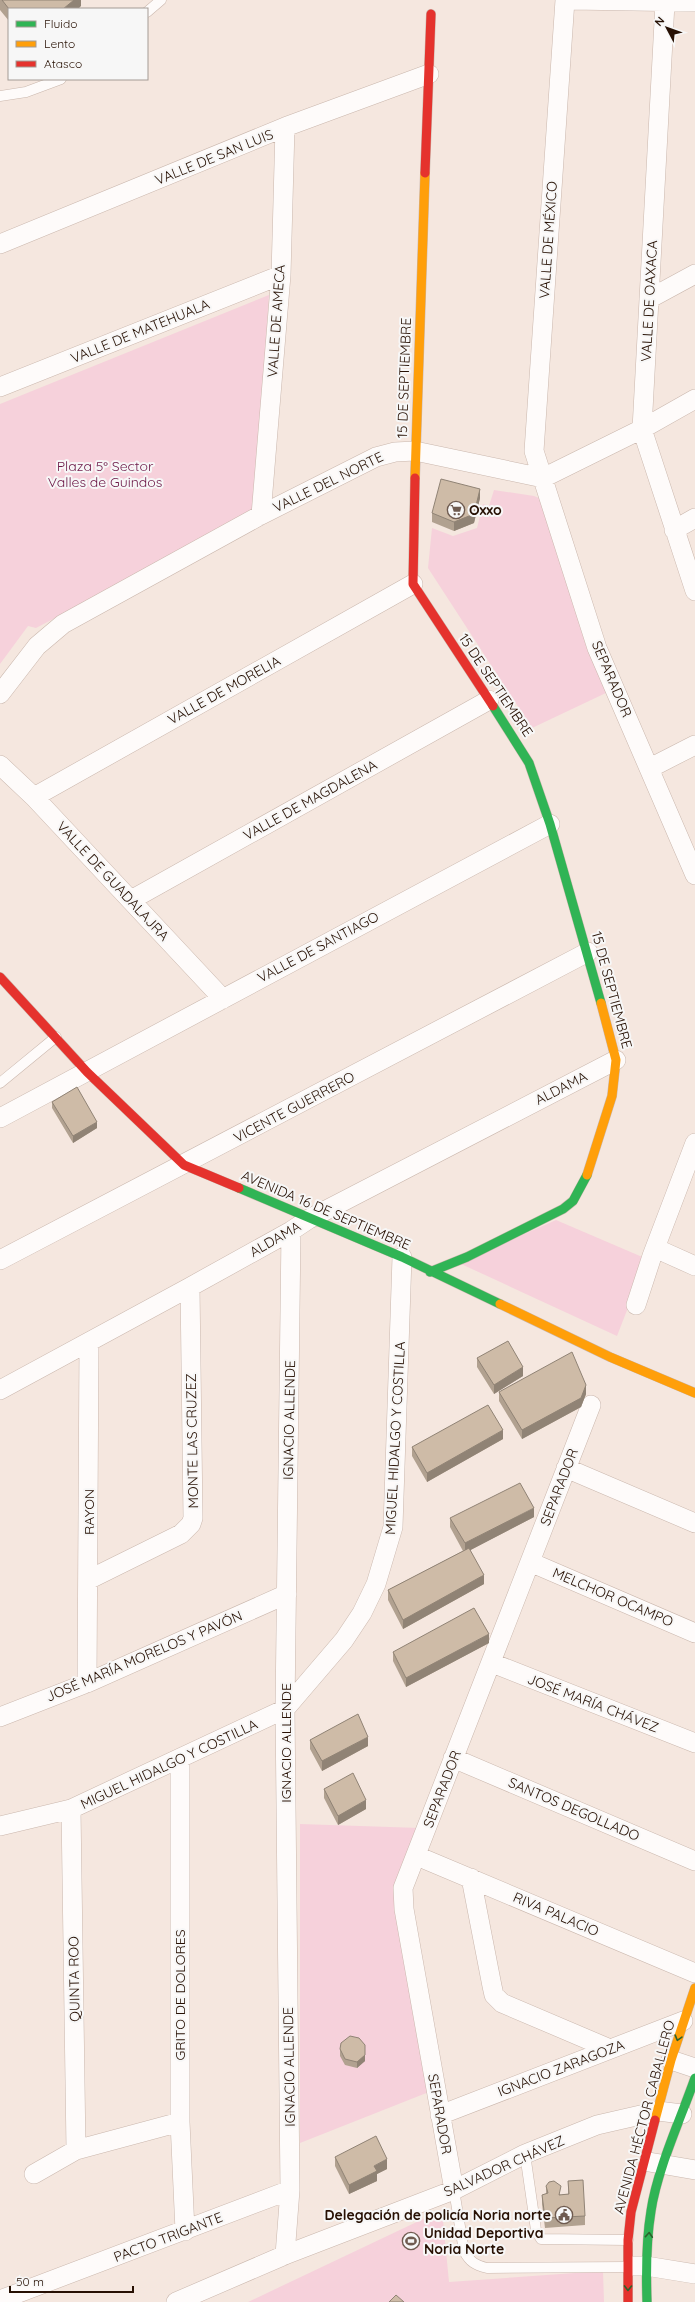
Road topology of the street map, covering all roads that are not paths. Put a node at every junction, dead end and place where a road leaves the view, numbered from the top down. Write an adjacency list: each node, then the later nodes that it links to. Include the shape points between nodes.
1 (161, 0): 6 (lane)
2 (565, 0): 20 (street, VALLE DE MÉXICO, via 534,451)
3 (571, 0): 5 (street)
4 (695, 2): 5 (street)
5 (665, 3): 15 (street, VALLE DE OAXACA)
6 (148, 11)
7 (431, 14): 8 (street, 15 DE SEPTIEMBRE)
8 (429, 74): 11 (street, VALLE DE SAN LUIS); 19 (street, 15 DE SEPTIEMBRE)
9 (58, 80): 10 (lane, via 26,92)
10 (0, 96)
11 (285, 127): 12 (street, VALLE DE SAN LUIS); 14 (street, VALLE DE AMECA)
12 (0, 244)
13 (695, 274): 15 (street)
14 (280, 275): 16 (street, VALLE DE MATEHUALA); 21 (street, VALLE DE AMECA)
15 (649, 299): 18 (street, VALLE DE OAXACA)
16 (0, 387)
17 (695, 399): 18 (street)
18 (642, 429): 20 (street); 23 (street, VALLE DE OAXACA)
19 (415, 451): 20 (street, VALLE DEL NORTE); 21 (street, VALLE DEL NORTE, via 395,452 376,457); 24 (street, 15 DE SEPTIEMBRE)
20 (543, 478): 30 (street, SEPARADOR, via 597,648)
21 (261, 515): 26 (street, VALLE DEL NORTE, via 63,624 37,646)
22 (695, 518): 23 (street)
23 (674, 530): 25 (street, VALLE DE OAXACA)
24 (413, 584): 27 (street, 15 DE SEPTIEMBRE); 31 (street, VALLE DE MORELIA)
25 (695, 591)
26 (0, 694)
27 (489, 700): 32 (street, 15 DE SEPTIEMBRE, via 526,758); 34 (street, VALLE DE MAGDALENA)
28 (695, 745): 30 (street)
29 (0, 765): 31 (street, VALLE DE GUADALAJRA)
30 (650, 768): 33 (street, SEPARADOR)
31 (34, 797): 34 (street, VALLE DE GUADALAJRA)
32 (550, 824): 35 (street, 15 DE SEPTIEMBRE); 37 (street, VALLE DE SANTIAGO)
33 (695, 875)
34 (132, 900): 37 (street, VALLE DE GUADALAJRA)
35 (588, 952): 39 (street, 15 DE SEPTIEMBRE); 44 (street, VICENTE GUERRERO)
36 (0, 977): 38 (street, AVENIDA 16 DE SEPTIEMBRE)
37 (222, 999): 40 (street, VALLE DE SANTIAGO)
38 (56, 1037): 40 (street, AVENIDA 16 DE SEPTIEMBRE); 41 (lane)
39 (616, 1060): 45 (street, ALDAMA); 51 (street, 15 DE SEPTIEMBRE, via 612,1096 586,1177 573,1201 546,1219)
40 (88, 1072): 42 (street); 44 (street, AVENIDA 16 DE SEPTIEMBRE)
41 (0, 1083)
42 (0, 1118)
43 (695, 1145): 47 (street)
44 (184, 1165): 45 (street, AVENIDA 16 DE SEPTIEMBRE); 49 (street, VICENTE GUERRERO)
45 (309, 1219): 46 (street, ALDAMA); 48 (street, AVENIDA 16 DE SEPTIEMBRE)
46 (291, 1231): 52 (street, ALDAMA); 62 (street, IGNACIO ALLENDE)
47 (655, 1248): 50 (street); 53 (street)
48 (402, 1258): 51 (street, AVENIDA 16 DE SEPTIEMBRE); 66 (street, MIGUEL HIDALGO Y COSTILLA, via 393,1527 386,1558 362,1613 344,1640)
49 (0, 1260)
50 (695, 1266)
51 (430, 1272): 56 (street, AVENIDA 16 DE SEPTIEMBRE, via 610,1357)
52 (190, 1287): 54 (street, ALDAMA); 61 (street, MONTE LAS CRUZEZ, via 193,1510 191,1524 181,1534)
53 (636, 1305)
54 (89, 1342): 55 (street, ALDAMA); 61 (street, RAYON)
55 (0, 1390)
56 (695, 1393)
57 (591, 1405): 58 (street, SEPARADOR)
58 (566, 1468): 59 (street); 60 (street, SEPARADOR)
59 (695, 1523)
60 (530, 1562): 63 (street, MELCHOR OCAMPO); 64 (street, SEPARADOR)
61 (88, 1580): 65 (street, RAYON)
62 (287, 1594): 65 (street, JOSÉ MARÍA MORELOS Y PAVÓN); 66 (street, IGNACIO ALLENDE)
63 (695, 1633)
64 (492, 1663): 68 (street, JOSÉ MARÍA CHÁVEZ); 69 (street, SEPARADOR)
65 (87, 1683): 67 (street, JOSÉ MARÍA MORELOS Y PAVÓN)
66 (285, 1709): 70 (street, MIGUEL HIDALGO Y COSTILLA); 93 (street, IGNACIO ALLENDE)
67 (0, 1717)
68 (695, 1743)
69 (453, 1758): 73 (street, SEPARADOR); 74 (street, SANTOS DEGOLLADO)
70 (180, 1759): 71 (street, MIGUEL HIDALGO Y COSTILLA); 86 (street, GRITO DE DOLORES)
71 (71, 1809): 72 (street, MIGUEL HIDALGO Y COSTILLA); 87 (street, QUINTA ROO)
72 (0, 1826)
73 (417, 1856): 75 (street, RIVA PALACIO); 85 (street, SEPARADOR, via 408,1874 403,1899)
74 (695, 1861)
75 (471, 1878): 76 (street, RIVA PALACIO); 79 (street, via 492,1986 497,1999)
76 (695, 1973)
77 (695, 1988): 78 (street, AVENIDA HÉCTOR CABALLERO)
78 (683, 2021): 79 (street, IGNACIO ZARAGOZA); 80 (street, AVENIDA HÉCTOR CABALLERO, one-way to 80)
79 (610, 2049): 85 (street, IGNACIO ZARAGOZA)
80 (671, 2060): 81 (street); 83 (street, AVENIDA HÉCTOR CABALLERO)
81 (695, 2068)
82 (695, 2078): 84 (street, AVENIDA HÉCTOR CABALLERO)
83 (658, 2111): 84 (street, SALVADOR CHÁVEZ); 88 (street, SALVADOR CHÁVEZ, via 597,2125); 89 (street, AVENIDA HÉCTOR CABALLERO)
84 (682, 2114): 90 (street, AVENIDA HÉCTOR CABALLERO)
85 (440, 2115): 94 (street, SEPARADOR)
86 (180, 2122): 87 (street); 95 (street, GRITO DE DOLORES)
87 (76, 2150): 92 (street)
88 (525, 2154): 94 (street, SALVADOR CHÁVEZ); 96 (lane, via 536,2230 541,2239)
89 (644, 2160): 90 (street); 96 (street, AVENIDA HÉCTOR CABALLERO, via 631,2212)
90 (664, 2164): 91 (street); 98 (street, AVENIDA HÉCTOR CABALLERO, one-way to 90)
91 (695, 2170)
92 (34, 2174)
93 (290, 2190): 95 (street, PACTO TRIGANTE); 97 (street, IGNACIO ALLENDE)
94 (454, 2190): 97 (street, SALVADOR CHÁVEZ); 98 (lane, via 464,2250 476,2266)
95 (185, 2231): 100 (street, PACTO TRIGANTE)
96 (628, 2240): 98 (street, AVENIDA HÉCTOR CABALLERO)
97 (285, 2256): 101 (street, SALVADOR CHÁVEZ)
98 (638, 2266): 99 (street); 102 (street, AVENIDA HÉCTOR CABALLERO, one-way to 102); 103 (street, AVENIDA HÉCTOR CABALLERO)
99 (695, 2274)
100 (0, 2300)
101 (176, 2302)
102 (628, 2302)
103 (647, 2302)

